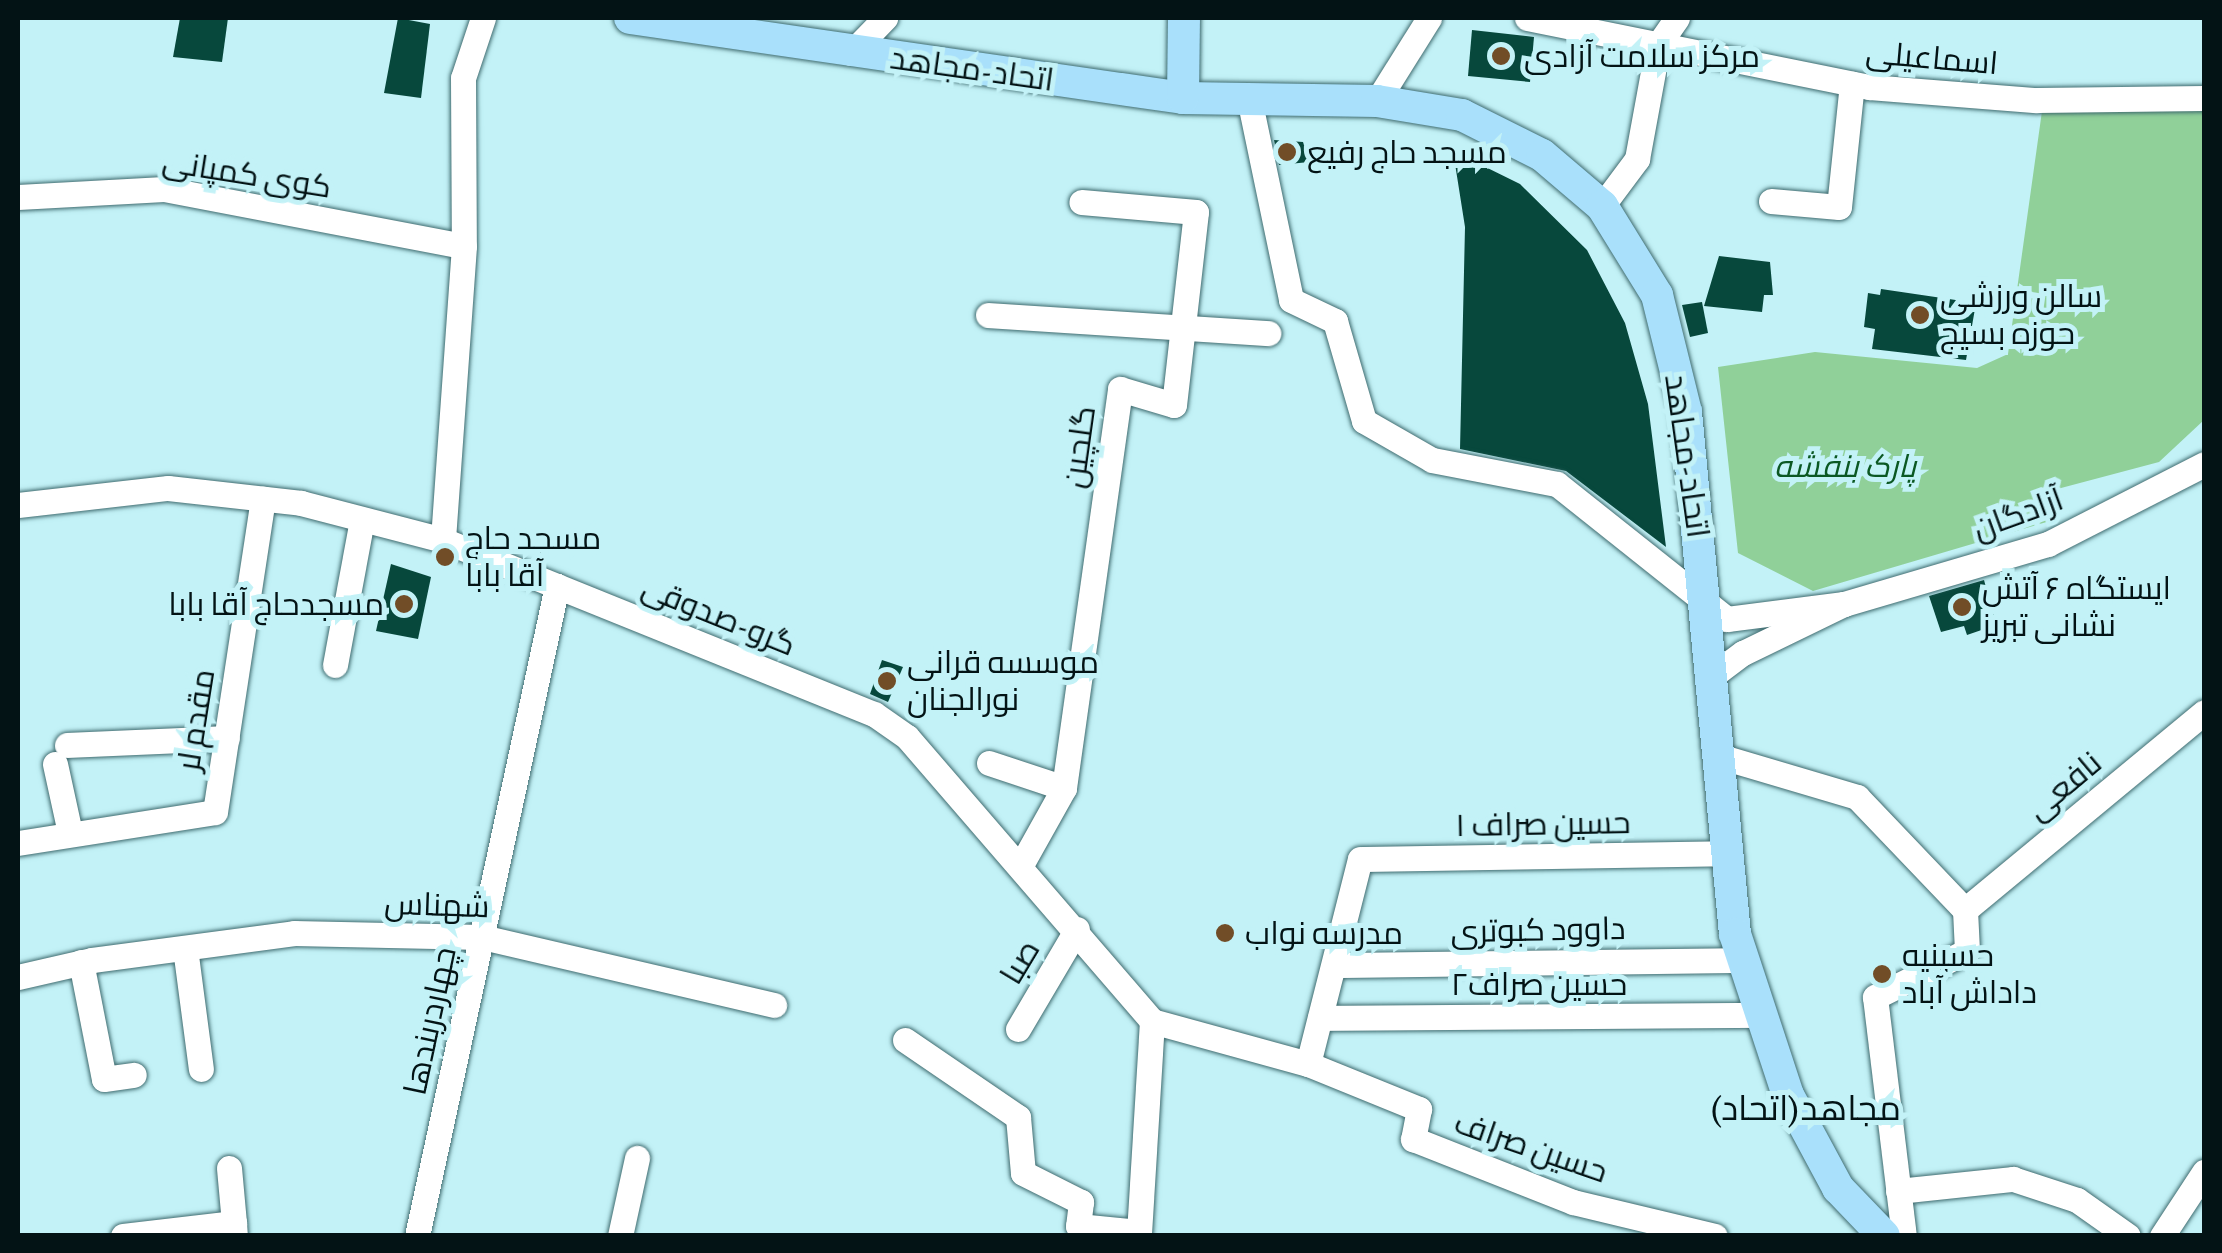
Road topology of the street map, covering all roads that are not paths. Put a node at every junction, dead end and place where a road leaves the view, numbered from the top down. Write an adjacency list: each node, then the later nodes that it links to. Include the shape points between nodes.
1 (483, 18): 20 (street, via 463,78)
2 (630, 18): 8 (main road, اتحاد-مجاهد)
3 (885, 18): 10 (street)
4 (1184, 18): 12 (main road)
5 (1429, 18): 14 (street)
6 (1527, 18): 9 (street, اسماعیلی)
7 (1677, 18): 9 (street)
8 (710, 23): 10 (main road, اتحاد-مجاهد)
9 (1658, 45): 11 (street, اسماعیلی); 19 (street, via 1637,159)
10 (851, 53): 12 (main road, اتحاد-مجاهد)
11 (1852, 84): 13 (street, اسماعیلی, via 2036,100); 17 (street, via 1839,207)
12 (1183, 98): 15 (main road, اتحاد-مجاهد)
13 (2204, 98)
14 (1377, 101): 15 (main road, اتحاد-مجاهد); 19 (main road, اتحاد-مجاهد, via 1462,115 1542,156)
15 (1250, 103): 31 (street, via 1291,300 1335,320 1364,422 1432,460 1557,484)
16 (18, 198): 20 (street, کوی کمپانی, via 164,189)
17 (1770, 201)
18 (1081, 202): 22 (street, گلچین, via 1196,212)
19 (1602, 206): 31 (main road, اتحاد-مجاهد, via 1657,295 1686,412)
20 (464, 246): 28 (street)
21 (988, 315): 22 (street)
22 (1183, 324): 23 (street); 38 (street, گلچین, via 1174,405 1120,389)
23 (1268, 333)
24 (2204, 464): 30 (street, آزادگان, via 2048,544)
25 (263, 499): 26 (street, گرو-صدوقی, via 168,488); 27 (street, گرو-صدوقی); 35 (street, مقدم لر)
26 (18, 505)
27 (362, 520): 28 (street, گرو-صدوقی); 32 (street)
28 (442, 540): 29 (street, گرو-صدوقی)
29 (557, 586): 42 (street, گرو-صدوقی, via 874,714 907,736); 45 (street, چهاردربندها)
30 (1844, 604): 31 (street, via 1752,619 1726,618); 33 (street, via 1743,653)
31 (1706, 608): 33 (main road, اتحاد-مجاهد)
32 (334, 665)
33 (1712, 676): 36 (main road, اتحاد-مجاهد)
34 (2200, 725): 43 (street, نافعی)
35 (226, 738): 39 (street, مقدم لر, via 215,812); 39 (street, via 61,754)
36 (1719, 756): 41 (main road, اتحاد-مجاهد); 43 (street, via 1858,797)
37 (989, 763): 38 (street)
38 (1064, 788): 42 (street, گلچین)
39 (70, 833): 40 (street, مقدم لر)
40 (18, 844)
41 (1728, 853): 47 (main road, اتحاد-مجاهد); 49 (street, حسین صراف ۱, via 1360,859)
42 (1021, 865): 44 (street, گرو-صدوقی)
43 (1965, 910): 63 (street, via 1966,951 1875,997)
44 (1078, 929): 54 (street, گرو-صدوقی); 55 (street, صبا)
45 (482, 937): 46 (street, شهناس, via 294,933); 51 (street, شهناس); 67 (street, چهاردربندها)
46 (185, 948): 48 (street, شهناس); 58 (street)
47 (1742, 960): 49 (street, داوود کبوتری); 52 (main road, اتحاد-مجاهد)
48 (86, 961): 50 (street, شهناس); 59 (street, via 104,1080)
49 (1335, 965): 53 (street)
50 (18, 977)
51 (774, 1005)
52 (1758, 1015): 53 (street, حسین صراف۲); 70 (main road, اتحاد-مجاهد, via 1788,1096 1838,1188)
53 (1320, 1018): 57 (street)
54 (1152, 1021): 57 (street, حسین صراف); 65 (street)
55 (1018, 1029)
56 (906, 1040): 65 (street, via 1018,1117 1023,1173 1081,1202 1078,1226)
57 (1308, 1064): 69 (street, حسین صراف, via 1419,1109 1413,1139 1573,1202)
58 (201, 1069)
59 (134, 1076)
60 (637, 1158): 68 (street)
61 (229, 1168): 64 (street)
62 (2204, 1172): 73 (street)
63 (1898, 1191): 71 (street); 72 (street, via 2013,1179 2078,1200)
64 (235, 1229): 66 (street)
65 (1139, 1234)
66 (123, 1236)
67 (417, 1236)
68 (620, 1236)
69 (1714, 1236)
70 (1884, 1236)
71 (1904, 1236)
72 (2128, 1236)
73 (2162, 1236)

